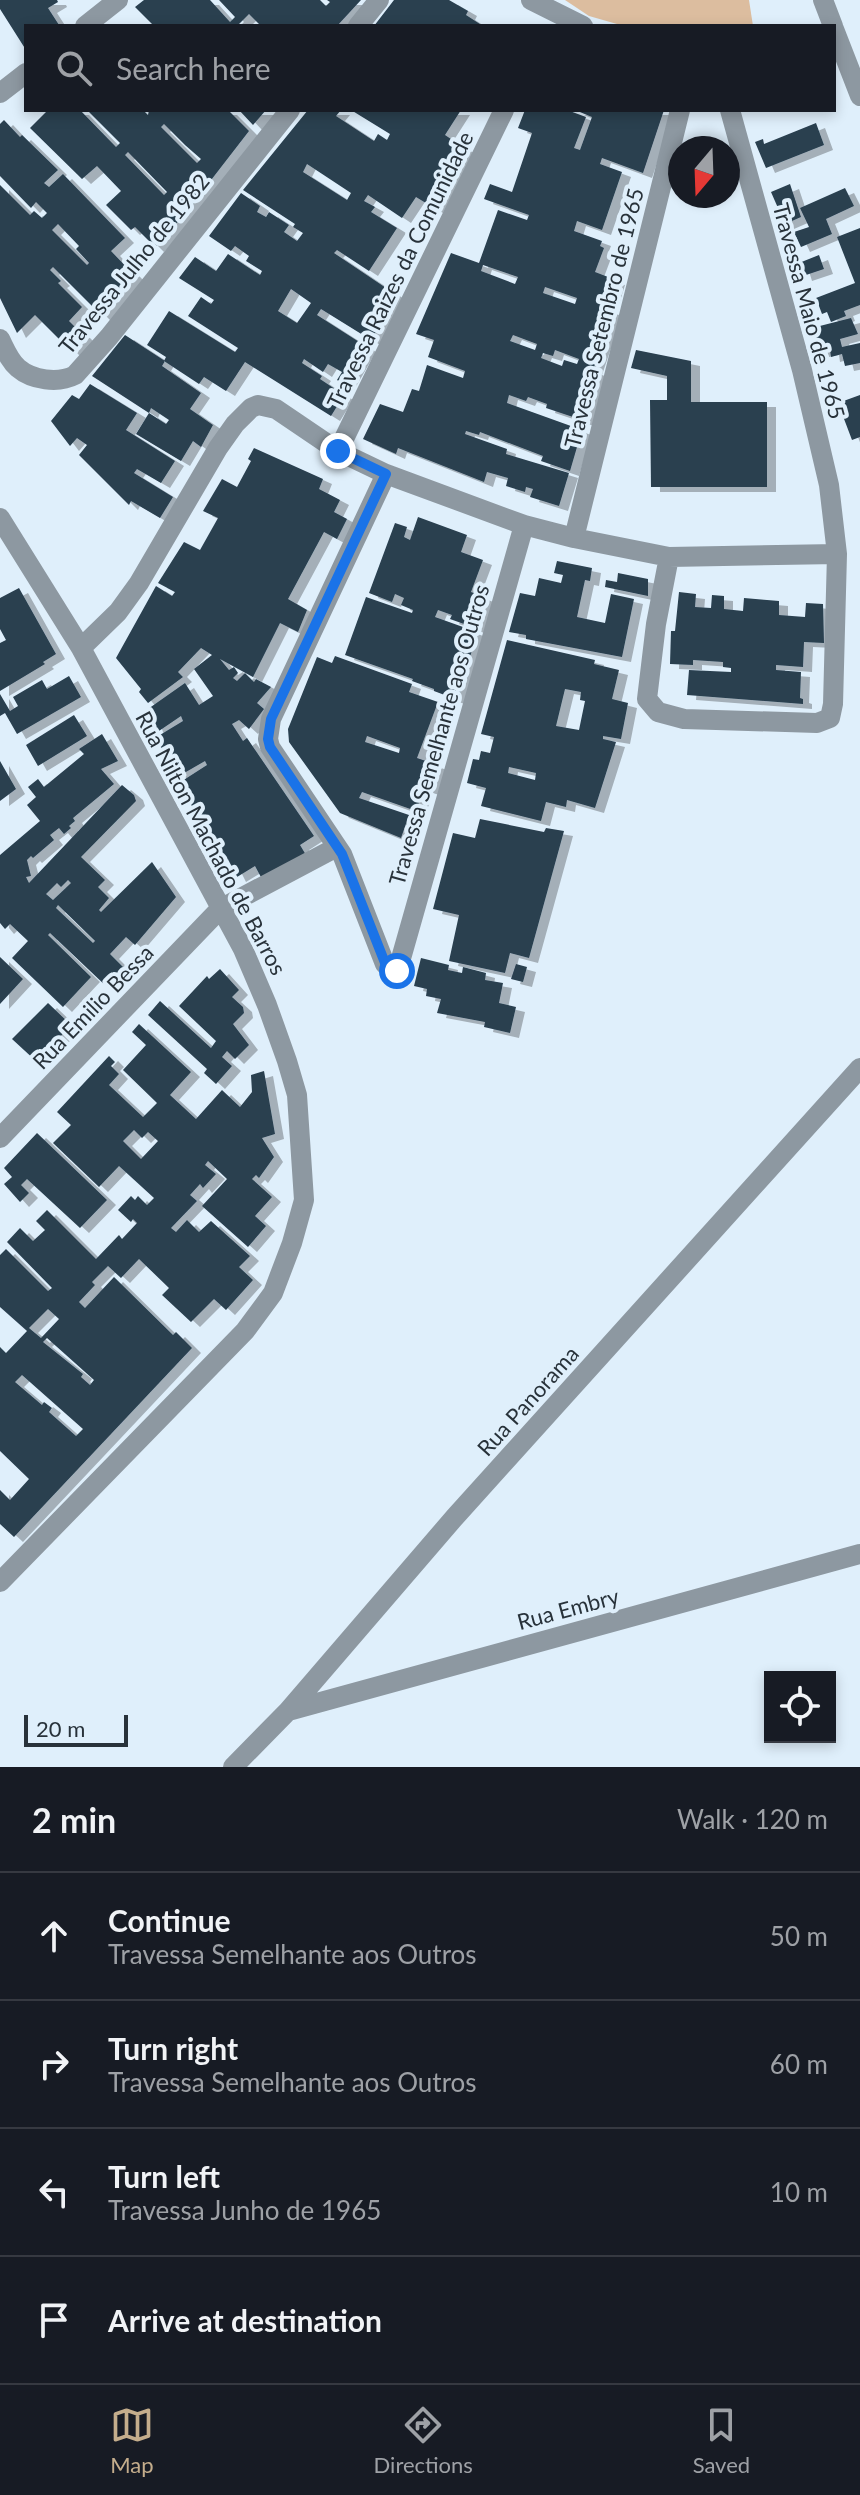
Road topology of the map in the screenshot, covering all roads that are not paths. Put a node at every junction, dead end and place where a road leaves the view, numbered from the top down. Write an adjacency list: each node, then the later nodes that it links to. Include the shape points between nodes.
1 (118, 0): 6 (street)
2 (379, 0): 7 (street)
3 (531, 0): 5 (street)
4 (823, 0): 9 (street)
5 (548, 19): 8 (street)
6 (88, 24)
7 (360, 24)
8 (573, 24)
9 (833, 24)
10 (836, 33): 12 (street)
11 (24, 75): 13 (street)
12 (852, 84)
13 (0, 93)
14 (288, 112): 18 (street, Travessa Julho de 1982, via 75,375 53,380 30,375 11,360)
15 (503, 112): 19 (street, Travessa Raizes da Comunidade)
16 (680, 112): 23 (street, Travessa Setembro de 1965)
17 (731, 112): 24 (street, Travessa Maio de 1965, via 802,370 829,485)
18 (0, 339)
19 (338, 451): 20 (street); 26 (street, via 276,409 251,408 218,448 139,583)
20 (386, 474): 22 (street); 27 (street, Travessa Semelhante aos Outros, via 268,733 270,747)
21 (0, 518): 26 (street, Rua Nilton Machado de Barros)
22 (524, 525): 23 (street); 27 (street, Travessa Semelhante aos Outros, via 395,972 387,968)
23 (574, 538): 25 (street)
24 (837, 554): 25 (street); 25 (street, Travessa Maio de 1965, via 833,704 830,718 817,723 684,719 652,706 647,699)
25 (669, 557)
26 (81, 648): 28 (street, Rua Nilton Machado de Barros)
27 (337, 847): 28 (street, Rua Emilio Bessa)
28 (220, 909): 30 (street, Rua Emilio Bessa); 32 (street, Rua Nilton Machado de Barros, via 267,1005 297,1095 304,1200 292,1243 273,1293 245,1331)
29 (860, 1068): 33 (street, Rua Panorama, via 454,1518)
30 (0, 1138)
31 (860, 1554): 33 (street, Rua Embry)
32 (0, 1582)
33 (288, 1711): 34 (street, Rua Panorama)
34 (233, 1767)

